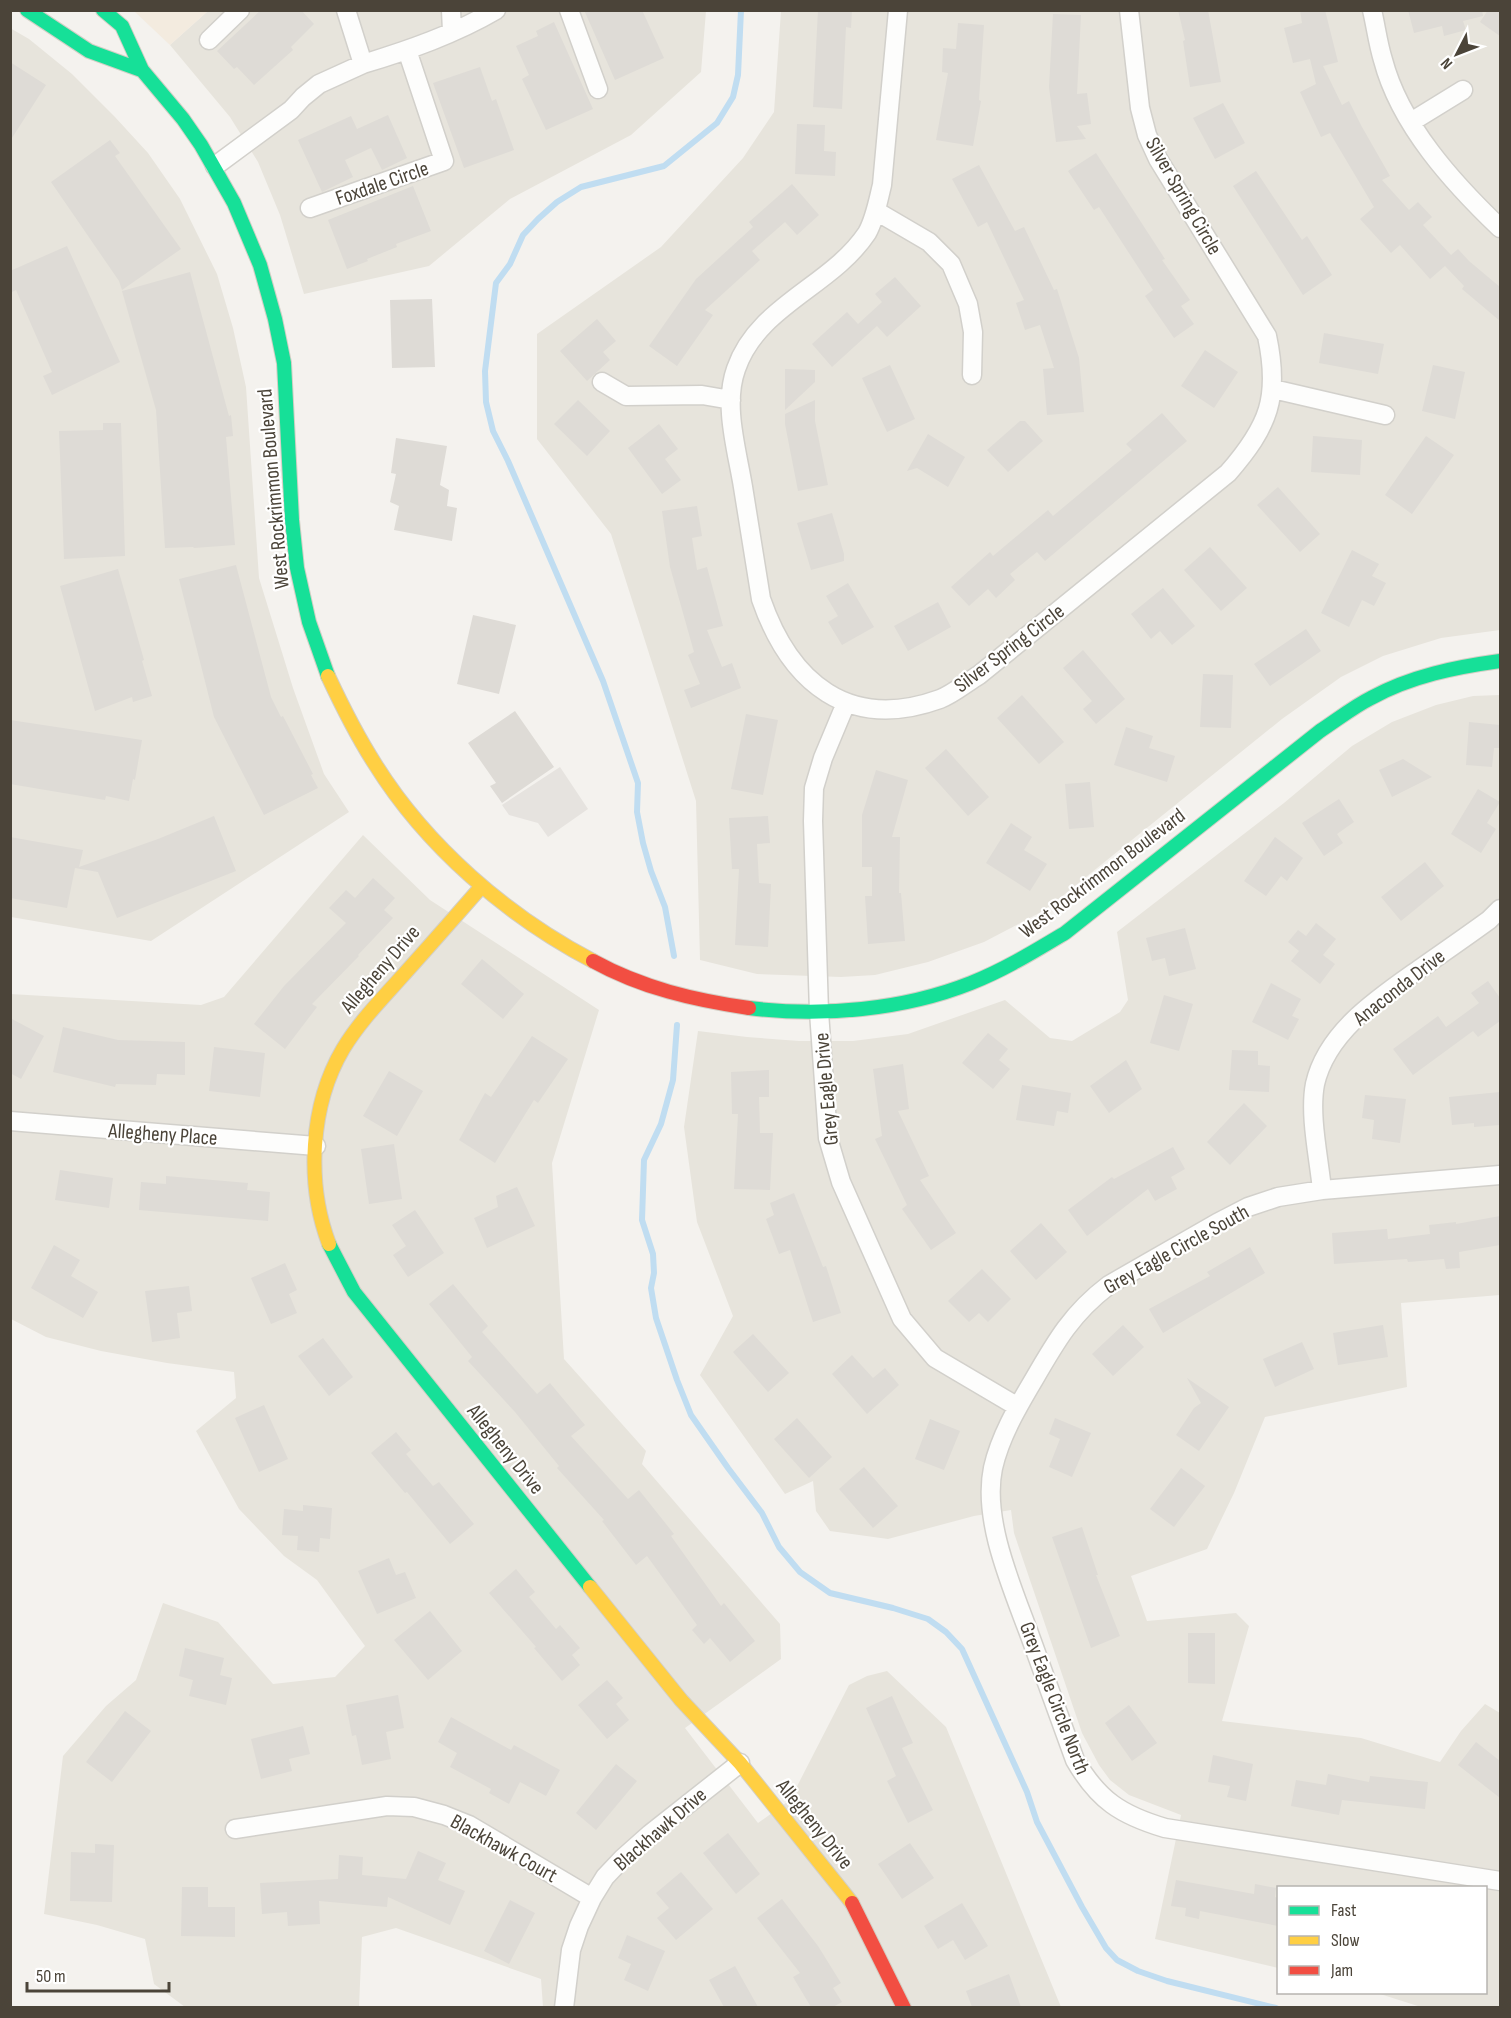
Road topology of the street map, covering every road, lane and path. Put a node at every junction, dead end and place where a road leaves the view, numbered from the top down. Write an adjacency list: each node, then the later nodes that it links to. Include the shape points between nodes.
1 (27, 10): 15 (main road, West Rockrimmon Boulevard, via 89,51)
2 (103, 10): 15 (main road, West Rockrimmon Boulevard, via 122,27)
3 (240, 10): 12 (street)
4 (346, 10): 14 (street)
5 (451, 10): 11 (street)
6 (496, 10): 11 (street)
7 (568, 10): 16 (street)
8 (898, 10): 21 (street, Silver Spring Circle, via 882,185)
9 (1129, 10): 25 (street, Silver Spring Circle, via 1140,108 1147,135 1267,336)
10 (1372, 10): 18 (street, via 1383,62)
11 (452, 31): 13 (street)
12 (209, 40)
13 (407, 50): 14 (street); 20 (street, Foxdale Circle, via 444,161)
14 (363, 64): 19 (street, via 319,84 291,110)
15 (141, 70): 19 (main road, West Rockrimmon Boulevard, via 187,123)
16 (598, 89)
17 (1463, 90): 18 (street)
18 (1411, 122): 22 (street, via 1433,154)
19 (215, 166): 30 (main road, West Rockrimmon Boulevard, via 250,238 267,287 284,369 297,568 319,654 341,705 381,775 418,823)
20 (310, 208)
21 (876, 211): 23 (street, via 929,242 951,264 968,304 973,332); 26 (street, Silver Spring Circle, via 868,231 844,260 765,323 747,344 735,371)
22 (1500, 228)
23 (972, 375)
24 (602, 382): 26 (street, via 626,396 702,395)
25 (1273, 389): 27 (street); 29 (street, Silver Spring Circle, via 1260,431 1228,473 979,675 941,698 917,705 870,709)
26 (731, 400): 29 (street, Silver Spring Circle, via 759,588 770,626 800,672)
27 (1385, 415)
28 (1500, 661): 32 (main road, West Rockrimmon Boulevard, via 1427,676 1356,706 1102,905 1034,952 958,988 875,1007)
29 (846, 703): 32 (street, Grey Eagle Drive, via 814,788)
30 (482, 886): 32 (main road, West Rockrimmon Boulevard, via 583,958 664,992 742,1008); 34 (main road, Allegheny Drive, via 354,1031 333,1068 322,1102)
31 (1500, 909): 36 (street, Anaconda Drive, via 1375,1000 1338,1038 1316,1084 1314,1110)
32 (819, 1012): 37 (street, Grey Eagle Drive, via 828,1138 833,1158 902,1319 935,1358)
33 (10, 1121): 34 (street, Allegheny Place)
34 (316, 1146): 38 (main road, Allegheny Drive, via 316,1187 322,1225 336,1262 354,1292 681,1700)
35 (1500, 1175): 36 (street, Grey Eagle Circle South)
36 (1322, 1190): 37 (street, Grey Eagle Circle South, via 1278,1197 1248,1207 1108,1285 1092,1297 1060,1334)
37 (1018, 1407): 40 (street, Grey Eagle Circle North, via 993,1468 999,1550 1074,1760 1088,1782 1123,1812 1165,1828)
38 (740, 1763): 41 (street, Blackhawk Drive, via 623,1858); 43 (main road, Allegheny Drive, via 852,1903)
39 (235, 1829): 41 (street, Blackhawk Court, via 387,1806 414,1807 469,1825)
40 (1500, 1881)
41 (592, 1898): 42 (street, Blackhawk Drive, via 571,1950)
42 (564, 2007)
43 (904, 2007)

